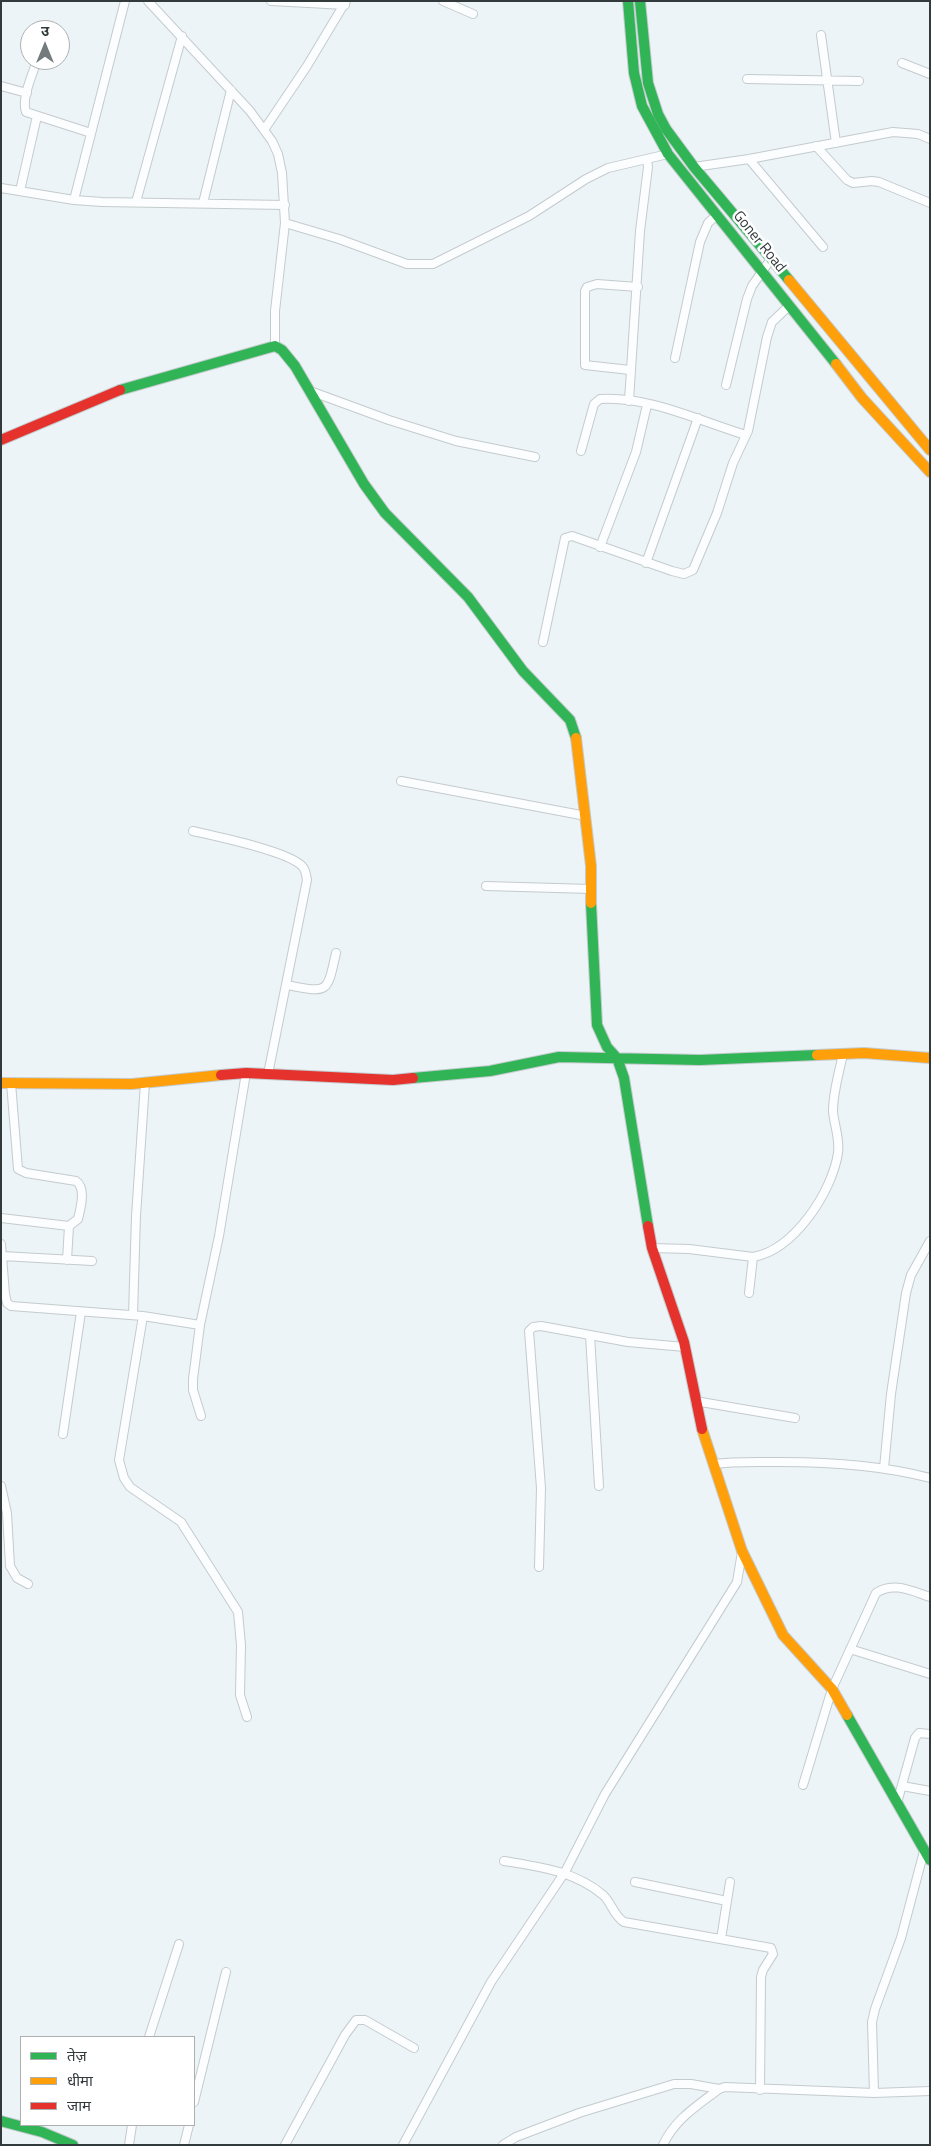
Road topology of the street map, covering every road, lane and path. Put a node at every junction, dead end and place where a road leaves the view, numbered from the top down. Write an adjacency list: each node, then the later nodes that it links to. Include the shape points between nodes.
1 (125, 1): 23 (street)
2 (148, 1): 11 (street)
3 (271, 1): 7 (street)
4 (443, 1): 9 (street)
5 (628, 1): 28 (street, Goner Road, via 634,73 642,106)
6 (640, 1): 27 (street, Goner Road, via 644,71 666,130)
7 (290, 2): 8 (street)
8 (346, 3): 22 (street)
9 (473, 14)
10 (821, 35): 16 (street)
11 (182, 36): 19 (street); 36 (street)
12 (902, 63): 14 (street)
13 (34, 70): 20 (street)
14 (930, 74)
15 (747, 79): 16 (street)
16 (826, 80): 17 (street); 25 (street)
17 (859, 81)
18 (1, 86): 20 (street)
19 (232, 90): 22 (street); 37 (street)
20 (27, 93): 21 (street, via 24,107 26,112)
21 (36, 116): 23 (street); 34 (street)
22 (264, 130): 39 (street, via 278,154)
23 (91, 133): 35 (street)
24 (930, 139): 25 (street, via 905,132)
25 (836, 143): 26 (street)
26 (816, 146): 30 (street); 38 (street, via 847,180 853,183 878,182)
27 (681, 149): 28 (street); 31 (street, Goner Road)
28 (668, 154): 29 (street); 32 (street, Goner Road)
29 (647, 159): 41 (street, via 608,168 529,216 434,264 407,264); 45 (street)
30 (749, 159): 31 (street); 42 (street)
31 (694, 167): 32 (street); 43 (street, Goner Road)
32 (684, 174): 40 (street, Goner Road)
33 (1, 188): 34 (street)
34 (20, 191): 35 (street)
35 (74, 200): 36 (street)
36 (136, 202): 37 (street)
37 (203, 203): 39 (street)
38 (930, 203)
39 (285, 205): 41 (street)
40 (717, 215): 44 (street, Goner Road); 48 (street, via 708,223 700,242)
41 (285, 223): 47 (street, via 275,311)
42 (823, 247)
43 (771, 259): 44 (street); 55 (street, Goner Road)
44 (762, 270): 46 (street, Goner Road); 50 (street, via 747,299)
45 (638, 287): 49 (street); 49 (street, via 597,284 588,286 585,291 585,365)
46 (790, 305): 56 (street, Goner Road); 57 (street, via 772,322)
47 (275, 346): 51 (street, via 295,366); 58 (street, via 106,394)
48 (675, 358)
49 (630, 370): 52 (street)
50 (726, 385)
51 (310, 391): 61 (street, via 456,441); 67 (street, via 364,484 385,513 468,597 523,672 570,720 575,732)
52 (629, 401): 53 (street); 60 (street, via 600,399 594,404)
53 (647, 405): 54 (street); 63 (street, via 636,452)
54 (698, 418): 57 (street); 64 (street)
55 (905, 420): 56 (street); 59 (street, Goner Road)
56 (891, 432): 62 (street, Goner Road)
57 (746, 435): 64 (street, via 693,570 684,574)
58 (1, 440)
59 (930, 450)
60 (581, 451)
61 (535, 457)
62 (930, 472)
63 (600, 547): 64 (street); 65 (street, via 572,536 563,541)
64 (646, 563)
65 (543, 642)
66 (401, 781): 67 (street)
67 (586, 816): 70 (street)
68 (192, 830): 72 (street, via 256,846 298,862 306,871)
69 (486, 886): 70 (street)
70 (591, 889): 74 (street, via 597,1025 607,1047)
71 (336, 953): 72 (street, via 326,988 317,990)
72 (287, 985): 77 (street)
73 (843, 1054): 74 (street, via 700,1060); 75 (street); 86 (street, via 834,1104 838,1152 828,1183 798,1231 779,1246)
74 (617, 1058): 77 (street, via 559,1057 490,1071 393,1080); 84 (street, via 624,1078)
75 (930, 1058)
76 (246, 1073): 77 (street); 79 (street); 93 (street)
77 (268, 1074)
78 (6, 1083): 79 (street); 81 (street, via 18,1169 80,1184 78,1219)
79 (144, 1083): 91 (street)
80 (1, 1218): 81 (street)
81 (69, 1226): 87 (street)
82 (930, 1241): 101 (street, via 911,1275 906,1292)
83 (1, 1244): 85 (street)
84 (652, 1248): 86 (street); 95 (street)
85 (2, 1256): 87 (street); 90 (street, via 5,1294 11,1306)
86 (752, 1257): 89 (street)
87 (66, 1260): 88 (street)
88 (92, 1261)
89 (749, 1293)
90 (81, 1312): 91 (street); 99 (street)
91 (133, 1315): 92 (street)
92 (143, 1316): 93 (street); 112 (street, via 120,1469 130,1487 181,1522 234,1604 240,1625 240,1695)
93 (200, 1325): 97 (street, via 192,1379)
94 (590, 1335): 95 (street); 104 (street); 106 (street, via 541,1326 529,1331 541,1488)
95 (686, 1347): 96 (street)
96 (695, 1401): 98 (street); 100 (street)
97 (201, 1416)
98 (795, 1418)
99 (63, 1434)
100 (712, 1464): 101 (street, via 818,1461); 105 (street)
101 (884, 1468): 102 (street)
102 (930, 1478)
103 (1, 1486): 107 (street, via 7,1513 10,1566 17,1578)
104 (599, 1486)
105 (742, 1551): 111 (street, via 783,1635); 121 (street, via 737,1582 606,1794)
106 (539, 1567)
107 (28, 1584)
108 (930, 1597): 109 (street, via 900,1588 883,1588 876,1593)
109 (850, 1650): 110 (street); 111 (street)
110 (930, 1674)
111 (832, 1690): 114 (street); 117 (street)
112 (247, 1717)
113 (930, 1734): 115 (street, via 916,1734)
114 (803, 1785)
115 (902, 1786): 116 (street); 117 (street)
116 (930, 1791)
117 (896, 1803): 118 (street)
118 (924, 1851): 119 (street); 133 (street, via 902,1938 872,2022)
119 (930, 1860)
120 (504, 1861): 121 (street)
121 (565, 1872): 125 (street, via 602,1894 616,1917 624,1922); 142 (street, via 490,1982)
122 (635, 1882): 124 (street)
123 (730, 1882): 124 (street)
124 (727, 1901): 125 (street)
125 (721, 1939): 131 (street, via 773,1951 761,1977)
126 (179, 1944): 128 (street)
127 (226, 1972): 134 (street)
128 (149, 2036)
129 (414, 2048): 141 (street, via 365,2020 356,2020 345,2034)
130 (719, 2089): 131 (street); 143 (street, via 674,2084 579,2113); 144 (street, via 680,2118)
131 (760, 2090): 133 (street)
132 (930, 2091): 133 (street)
133 (874, 2094)
134 (195, 2098)
135 (1, 2121): 138 (street, via 42,2132)
136 (132, 2126): 139 (street)
137 (189, 2126): 140 (street)
138 (73, 2145)
139 (129, 2145)
140 (184, 2145)
141 (285, 2145)
142 (403, 2145)
143 (503, 2145)
144 (663, 2145)

